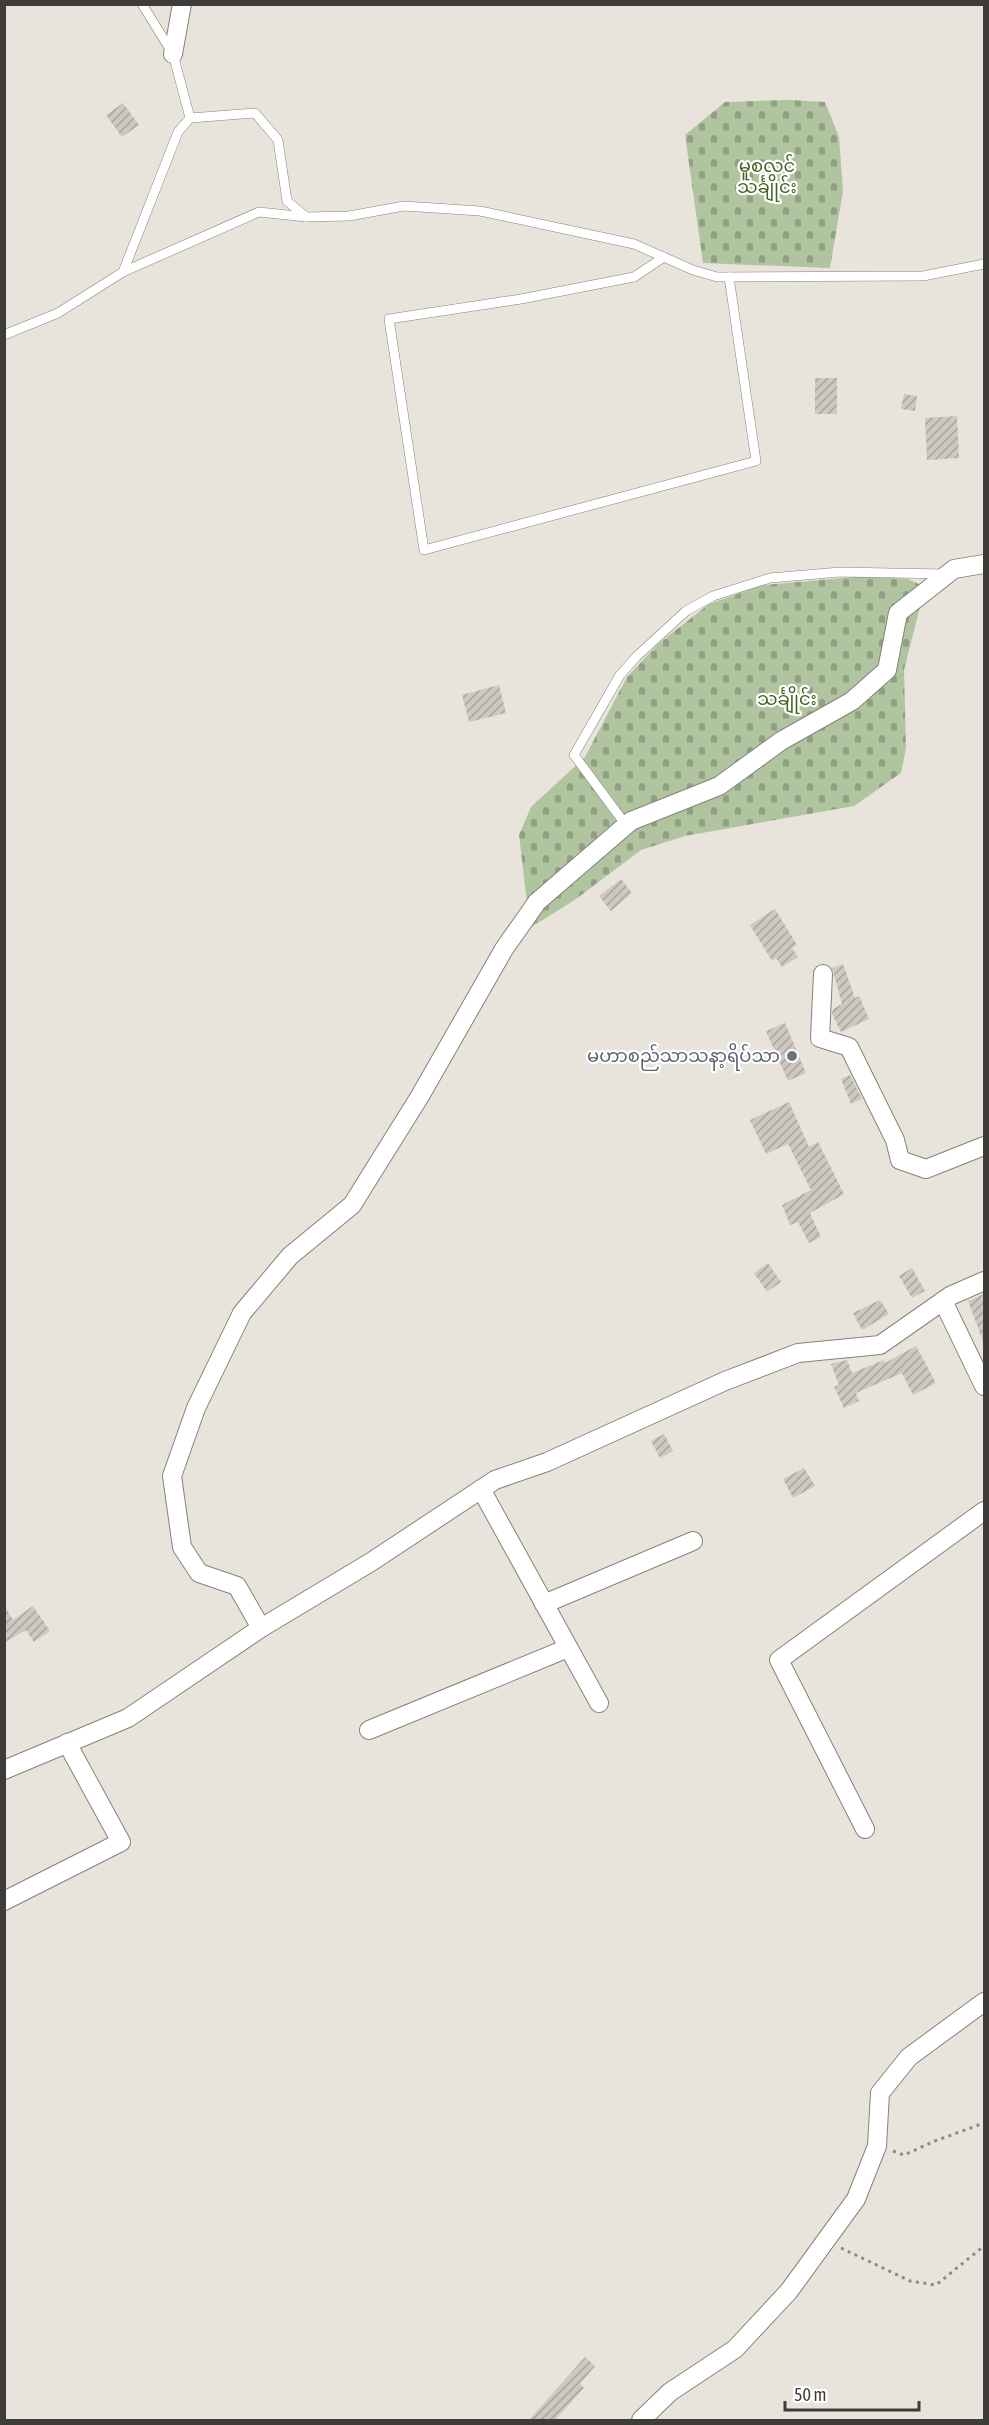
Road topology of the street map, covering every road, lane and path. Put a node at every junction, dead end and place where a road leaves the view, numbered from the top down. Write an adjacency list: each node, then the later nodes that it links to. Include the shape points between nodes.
1 (142, 4): 3 (lane)
2 (182, 4): 3 (street)
3 (173, 54): 4 (lane)
4 (190, 118): 5 (lane, via 255,113 278,140 287,201); 8 (lane, via 178,132)
5 (306, 217): 6 (lane, via 349,216 404,206 480,211 634,244); 8 (lane, via 259,212)
6 (664, 257): 9 (lane, via 717,277); 9 (lane, via 634,278 389,319 424,550 756,461)
7 (984, 264): 9 (lane, via 923,276)
8 (123, 272): 10 (lane, via 58,313)
9 (729, 277)
10 (4, 334)
11 (984, 564): 12 (street, via 954,569)
12 (948, 574): 13 (street, via 898,613 886,670 852,701 781,741 719,786); 13 (lane, via 840,572 770,578 712,596 686,611 620,675 574,755)
13 (626, 825): 23 (street, via 537,902 504,949 352,1205 290,1256 242,1313 196,1408 172,1476 182,1547 199,1574 237,1586)
14 (823, 974): 15 (street, via 820,1038 849,1047 895,1140 900,1160 927,1169)
15 (984, 1146)
16 (984, 1281): 17 (street)
17 (943, 1301): 18 (street); 19 (street, via 880,1345 798,1353 725,1381)
18 (984, 1386)
19 (481, 1489): 22 (street); 23 (street)
20 (984, 1511): 29 (street, via 779,1660)
21 (693, 1541): 22 (street)
22 (544, 1604): 24 (street)
23 (261, 1628): 27 (street, via 128,1718)
24 (568, 1648): 25 (street); 26 (street)
25 (598, 1703)
26 (369, 1730)
27 (67, 1743): 28 (street); 30 (street, via 121,1842)
28 (4, 1770)
29 (865, 1829)
30 (4, 1901)
31 (984, 2002): 33 (street, via 909,2057 880,2093)
32 (984, 2123): 33 (path, via 904,2155)
33 (877, 2146): 34 (street, via 856,2199)
34 (826, 2240): 35 (path, via 910,2281 936,2285); 36 (street, via 789,2291 735,2349 670,2392)
35 (984, 2246)
36 (641, 2421)

